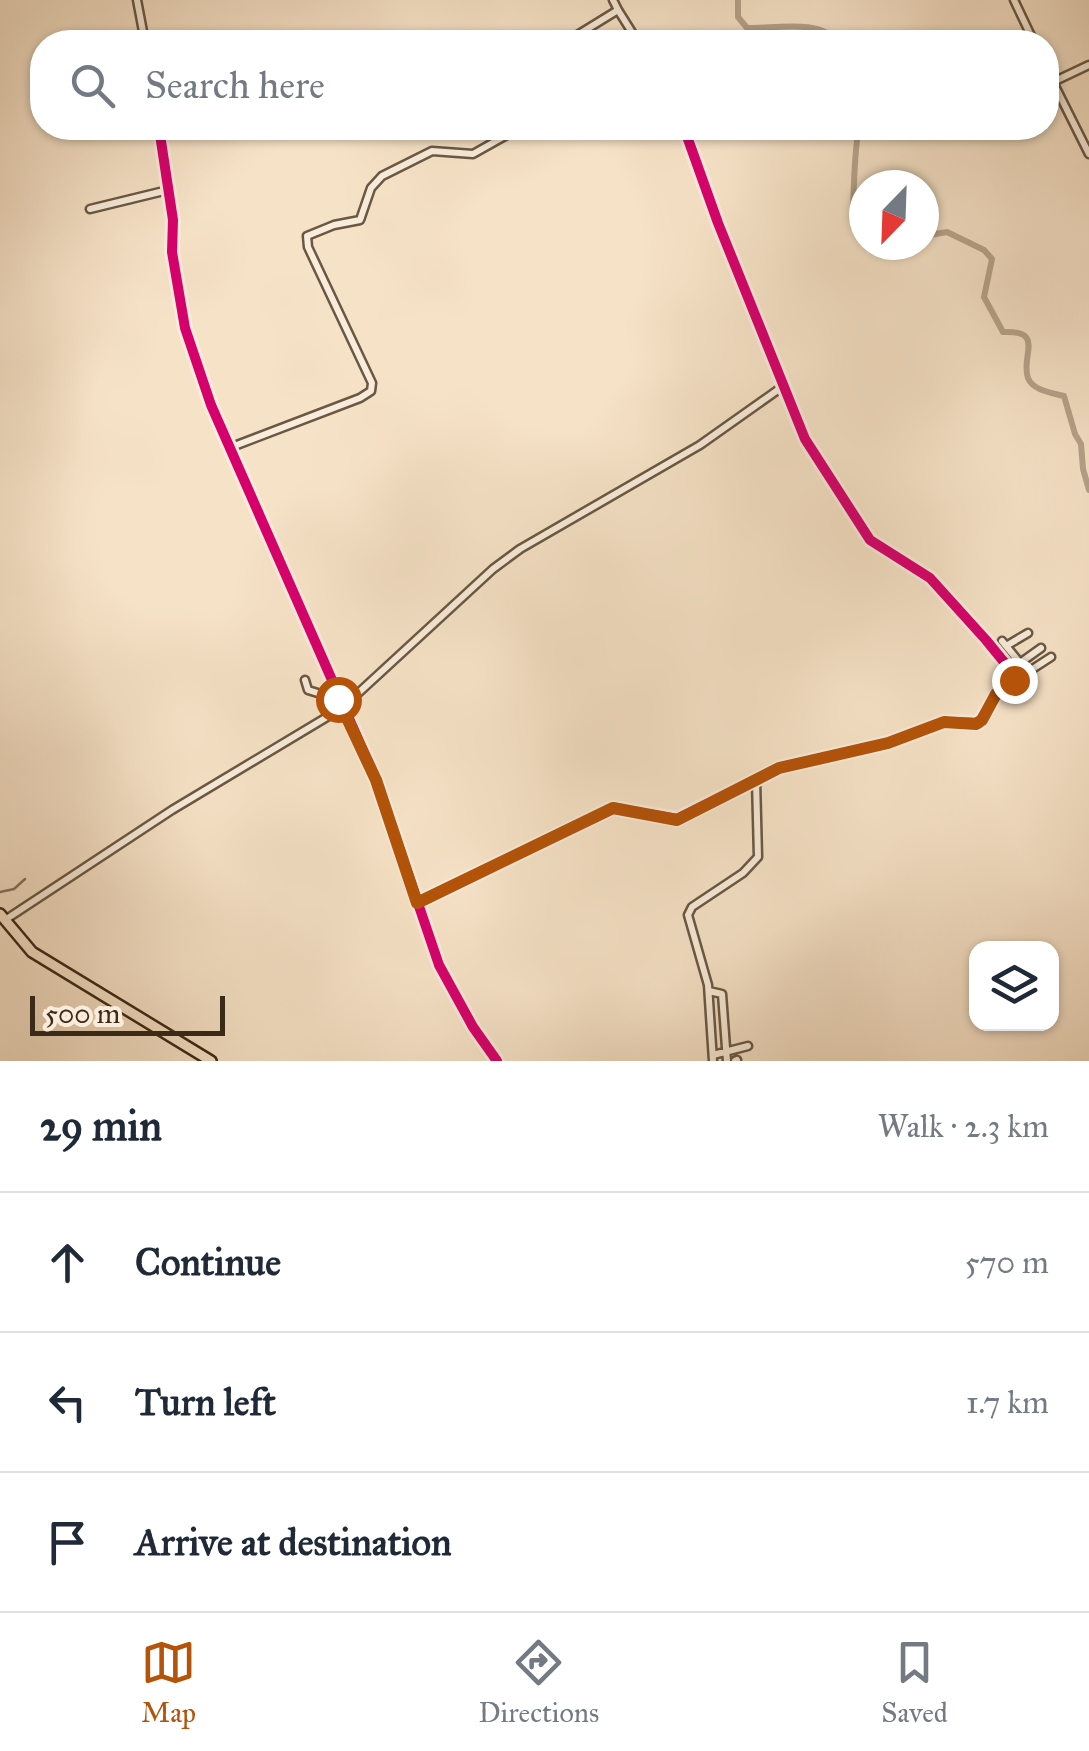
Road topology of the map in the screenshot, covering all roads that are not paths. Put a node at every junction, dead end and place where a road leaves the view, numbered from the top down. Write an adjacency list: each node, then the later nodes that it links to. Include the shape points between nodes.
1 (137, 0): 5 (street)
2 (613, 0): 4 (street)
3 (1014, 0): 8 (street)
4 (618, 10): 6 (street); 7 (street)
5 (143, 30)
6 (586, 30)
7 (630, 30)
8 (1028, 30)
9 (1089, 65): 10 (street)
10 (1059, 79)
11 (1059, 94): 15 (street)
12 (161, 140): 16 (street)
13 (497, 140): 19 (street, via 473,154 437,150 421,156 377,180 360,220 309,234 308,247 372,388)
14 (689, 140): 18 (street)
15 (1089, 154)
16 (168, 190): 17 (street); 19 (street, via 185,328)
17 (90, 210)
18 (782, 386): 26 (street, via 805,439 867,536 930,578); 27 (street, via 700,445 520,549)
19 (228, 448): 27 (street)
20 (1028, 633): 22 (street, via 1004,643 1019,662)
21 (1041, 648): 22 (street)
22 (1030, 656): 24 (street)
23 (1051, 657): 24 (street)
24 (1037, 666): 26 (street)
25 (304, 680): 28 (street)
26 (1014, 680): 29 (street, via 976,724 944,722)
27 (342, 708): 28 (street); 30 (street, via 376,780)
28 (332, 714): 31 (street)
29 (756, 780): 30 (street, via 677,820 613,808); 32 (street, via 756,860 688,914)
30 (417, 903): 37 (street, via 448,983)
31 (2, 917): 36 (main road, via 32,952)
32 (709, 991): 34 (street, via 722,994); 35 (street)
33 (748, 1046): 34 (street)
34 (726, 1057): 35 (street)
35 (713, 1058)
36 (211, 1061)
37 (497, 1061)

